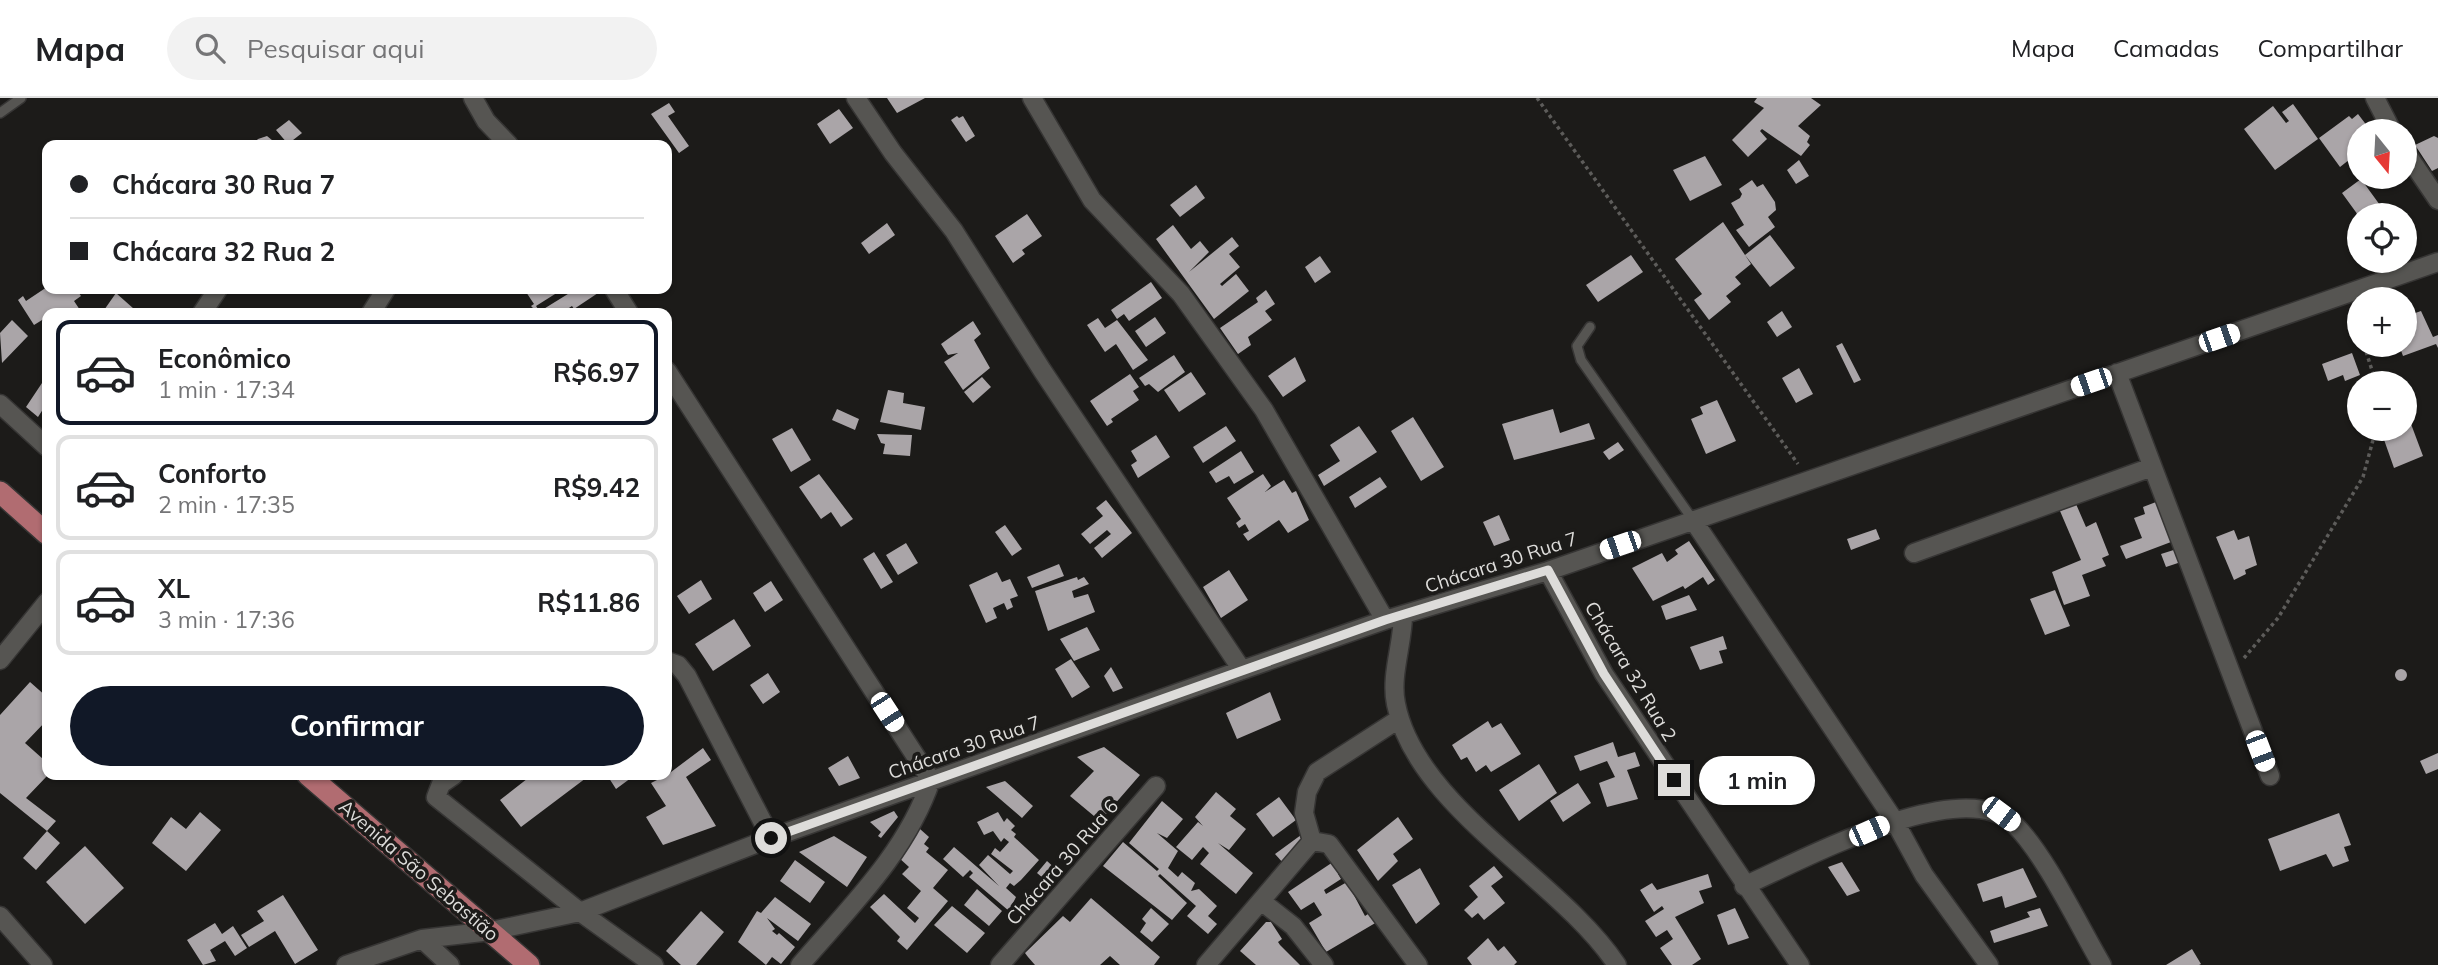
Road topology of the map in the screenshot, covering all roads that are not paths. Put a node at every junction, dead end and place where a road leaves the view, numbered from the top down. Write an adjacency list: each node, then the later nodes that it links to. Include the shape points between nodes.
1 (21, 98): 6 (lane)
2 (473, 98): 8 (street)
3 (856, 98): 28 (street, via 954,231)
4 (1032, 98): 25 (street, via 1092,200 1181,294 1264,410)
5 (2375, 98): 7 (street)
6 (0, 113)
7 (2386, 119)
8 (504, 140)
9 (2417, 169): 10 (street)
10 (2438, 200)
11 (2438, 262): 13 (street, Chácara 30 Rua 7)
12 (1590, 327): 19 (lane, via 1577,346 1581,360)
13 (2117, 373): 17 (street); 19 (street, Chácara 30 Rua 7)
14 (672, 379): 33 (street)
15 (0, 404): 16 (street)
16 (42, 442)
17 (2152, 467): 21 (street); 30 (street)
18 (0, 492): 20 (main road)
19 (1693, 520): 22 (street, Chácara 30 Rua 7); 35 (street)
20 (42, 530)
21 (1914, 553)
22 (1548, 570): 24 (street, Chácara 30 Rua 7); 38 (street, Chácara 32 Rua 2, via 1604,674)
23 (42, 608): 26 (street)
24 (1403, 615): 25 (street, Chácara 30 Rua 7); 29 (street, via 1395,700)
25 (1385, 620): 28 (street, Chácara 30 Rua 7)
26 (0, 660)
27 (672, 663): 36 (street, via 687,676)
28 (1242, 670): 33 (street, Chácara 30 Rua 7)
29 (1399, 719): 37 (street, via 1317,772 1304,813); 54 (street, via 1423,766 1466,814 1575,915)
30 (2270, 776)
31 (314, 780): 42 (main road, Avenida São Sebastião)
32 (447, 780): 40 (street, via 436,797)
33 (931, 780): 36 (street, Chácara 30 Rua 7); 49 (street, via 920,813 894,853)
34 (1156, 786): 50 (street, Chácara 30 Rua 6)
35 (1894, 820): 38 (street); 56 (street, via 1924,875); 57 (street, via 1969,807 2001,814 2031,844)
36 (771, 838): 40 (street, Chácara 30 Rua 7)
37 (1312, 841): 39 (street); 53 (street, via 1329,844)
38 (1744, 886): 55 (street, Chácara 32 Rua 2)
39 (1261, 901): 51 (street); 52 (street, via 1293,926)
40 (580, 912): 42 (street, Chácara 30 Rua 7); 48 (street)
41 (0, 916): 44 (street)
42 (491, 931): 43 (street, Chácara 30 Rua 7); 47 (main road, Avenida São Sebastião)
43 (422, 939): 45 (street, Chácara 30 Rua 7); 46 (street)
44 (43, 965)
45 (346, 965)
46 (450, 965)
47 (529, 965)
48 (654, 965)
49 (800, 965)
50 (1000, 965)
51 (1206, 965)
52 (1324, 965)
53 (1418, 965)
54 (1617, 965)
55 (1800, 965)
56 (1989, 965)
57 (2102, 965)

